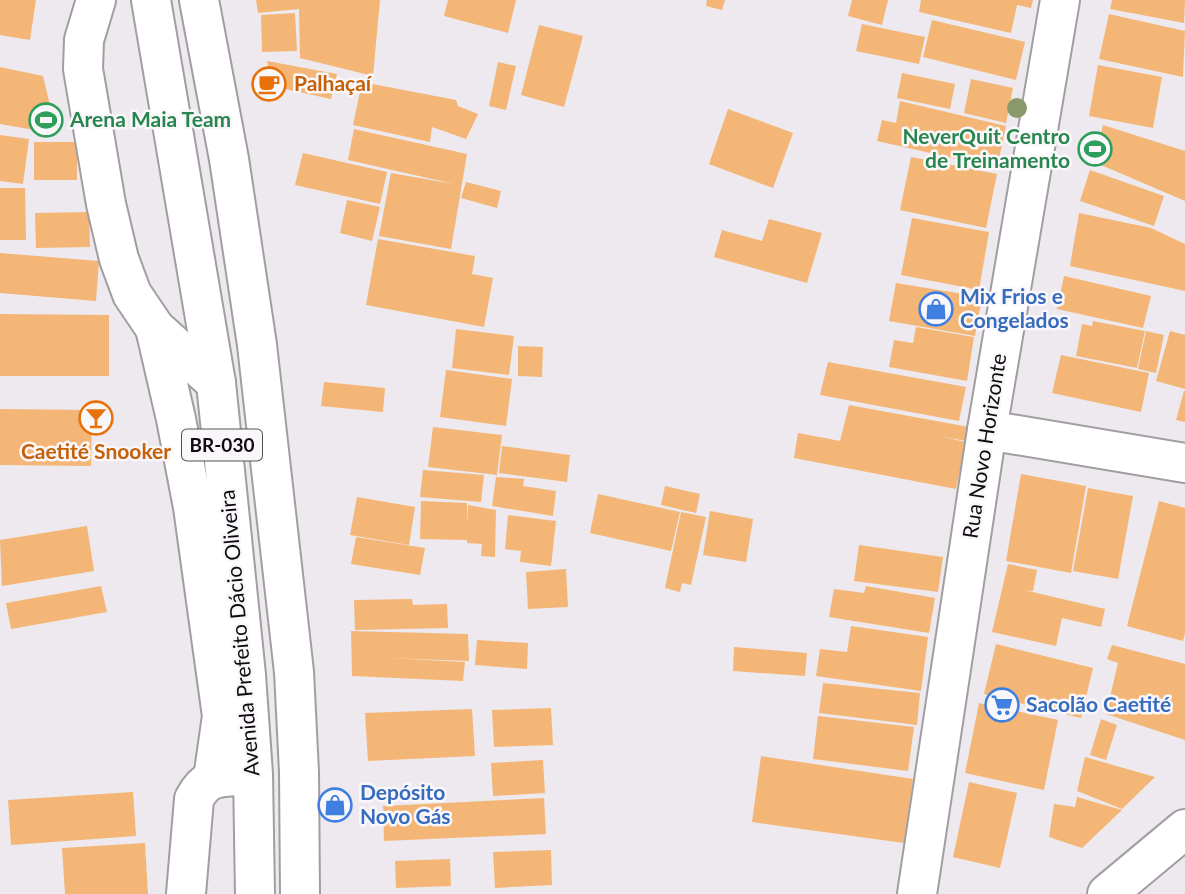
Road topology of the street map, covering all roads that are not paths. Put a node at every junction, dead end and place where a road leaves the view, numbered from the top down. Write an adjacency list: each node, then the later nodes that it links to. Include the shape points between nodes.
1 (96, 0): 5 (street, via 84,40 83,69 106,204 132,294)
2 (151, 0): 6 (street, Avenida Prefeito Dácio Oliveira / BR-030)
3 (199, 0): 14 (street, BR-030, via 229,159 258,358 294,672)
4 (1060, 0): 7 (street, Rua Novo Horizonte)
5 (155, 328): 6 (street); 10 (street, via 193,507 222,716)
6 (216, 383): 9 (street, Avenida Prefeito Dácio Oliveira / BR-030)
7 (987, 429): 8 (street); 15 (street, Rua Novo Horizonte)
8 (1185, 463)
9 (253, 774): 10 (street); 13 (street, Avenida Prefeito Dácio Oliveira / BR-030)
10 (213, 779): 12 (street, via 202,785 194,799)
11 (1185, 829): 16 (street)
12 (186, 894)
13 (255, 894)
14 (300, 894)
15 (917, 894)
16 (1107, 894)

